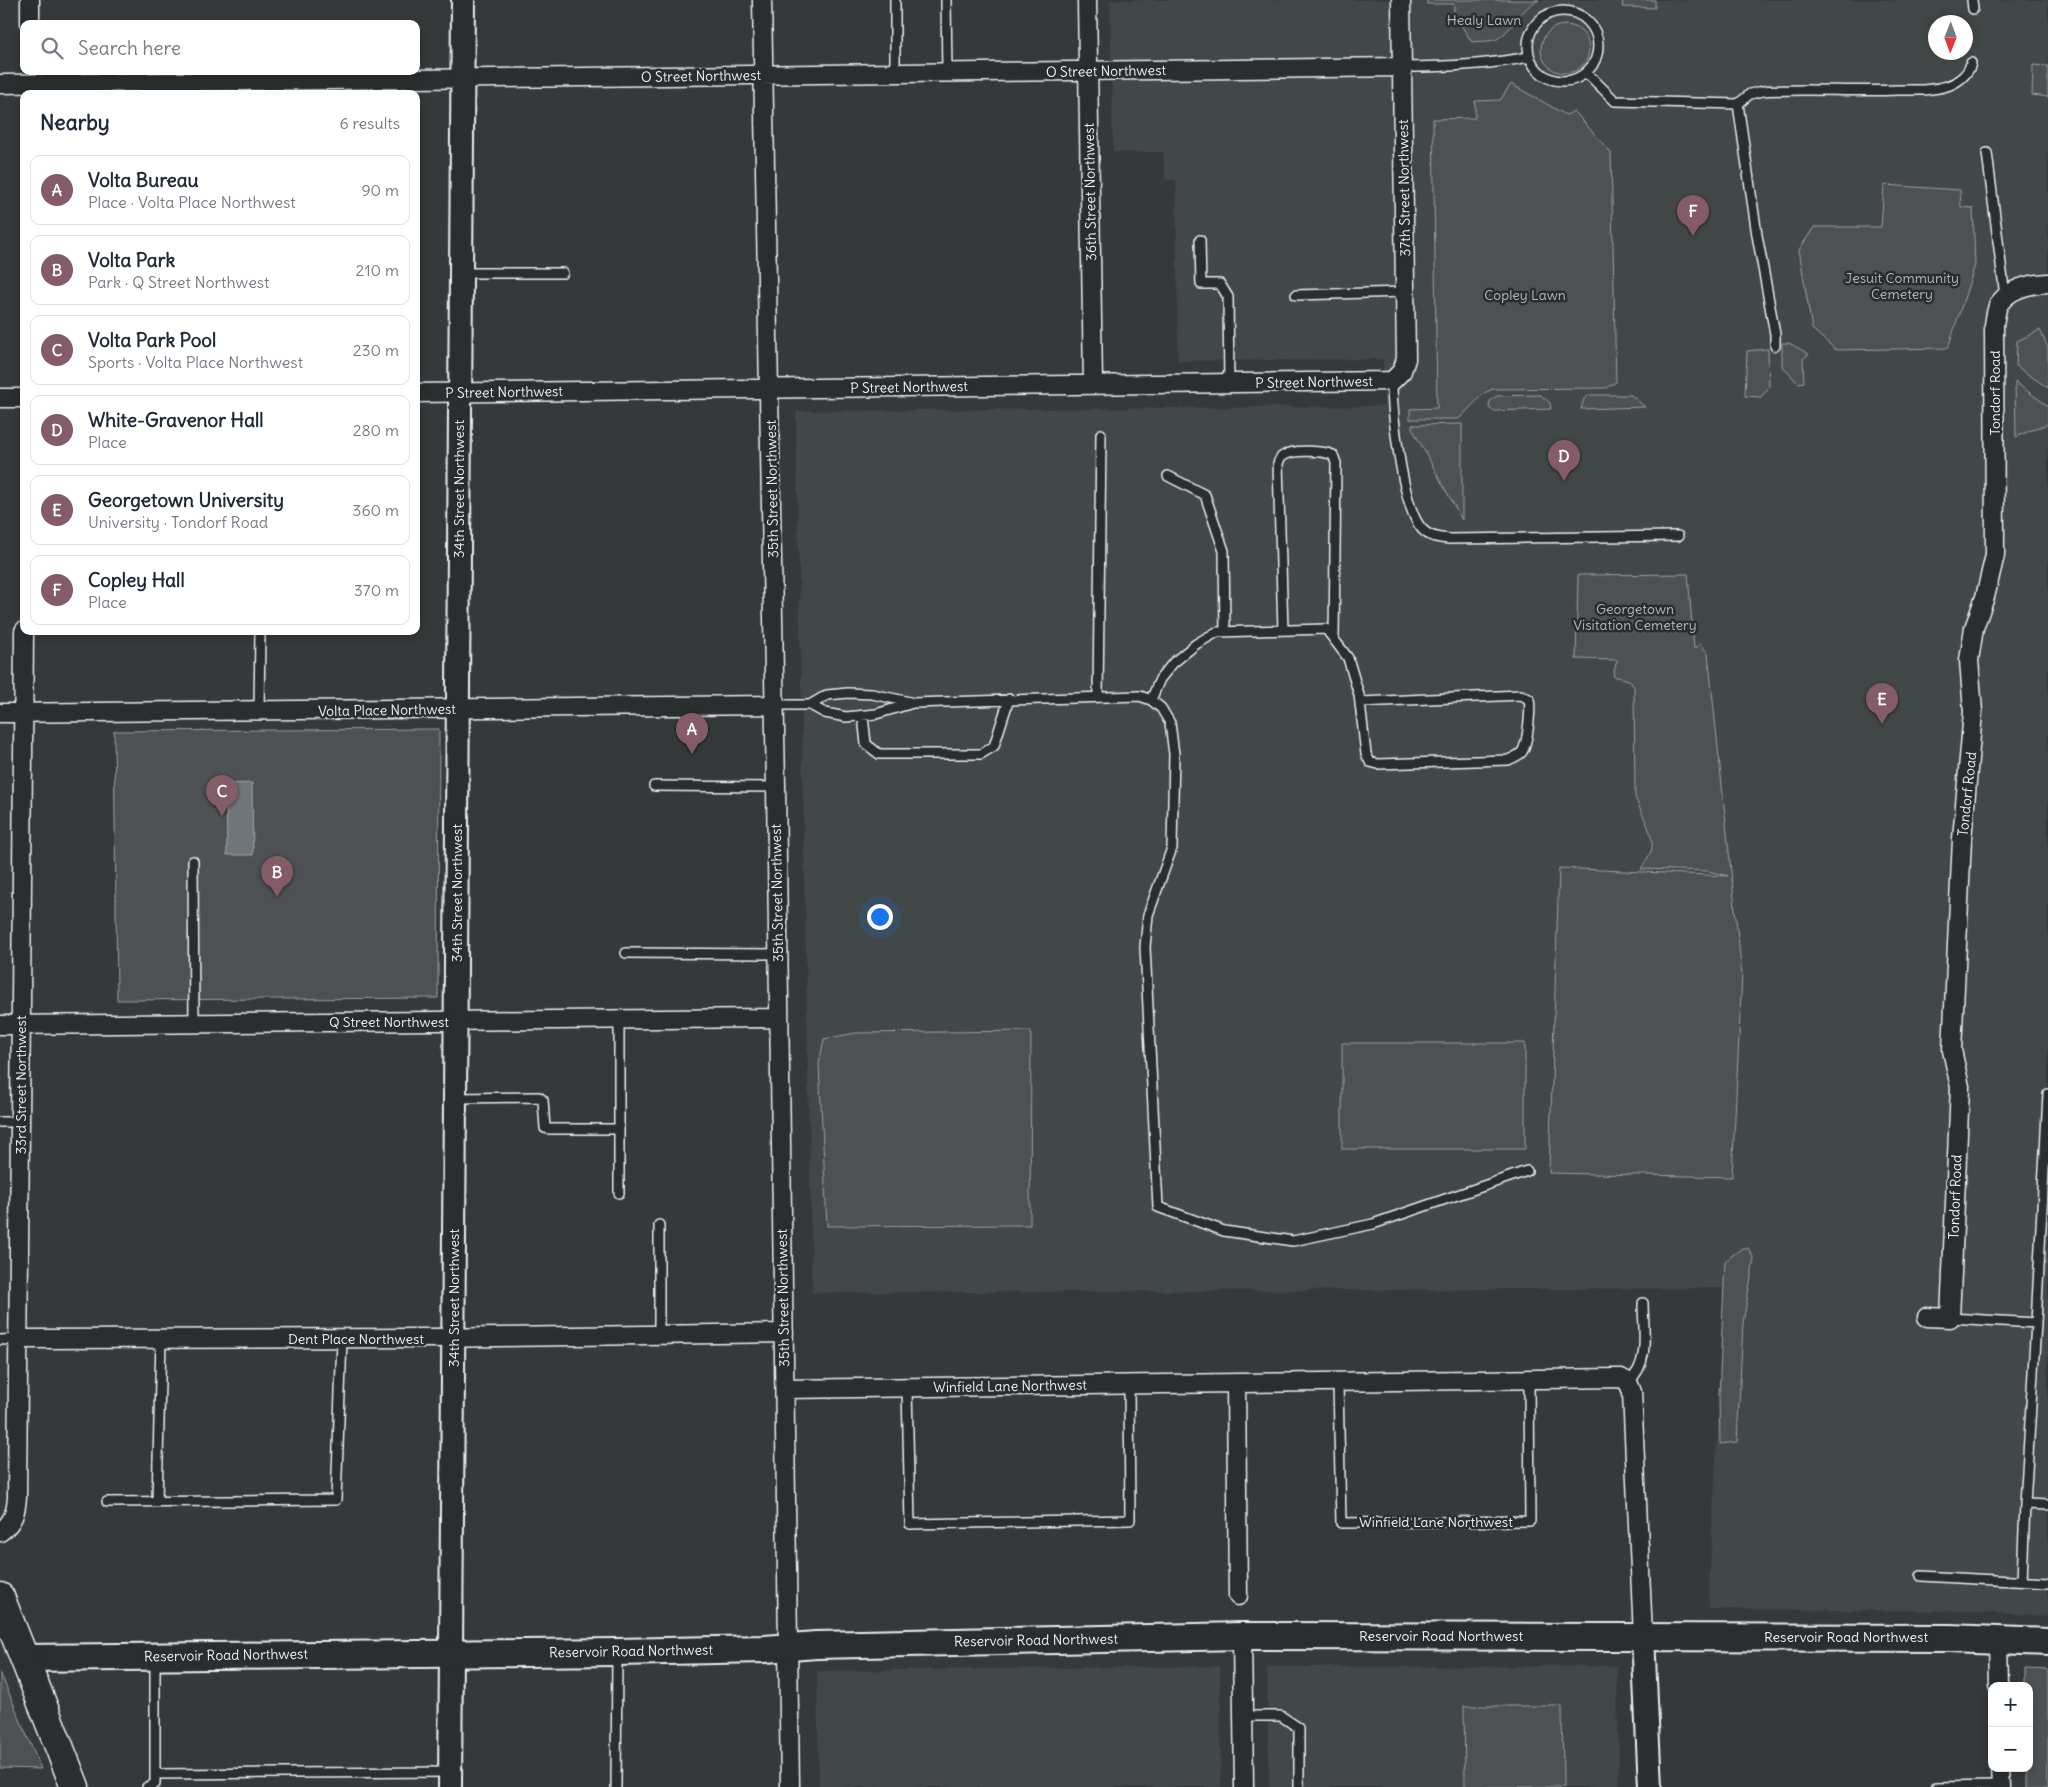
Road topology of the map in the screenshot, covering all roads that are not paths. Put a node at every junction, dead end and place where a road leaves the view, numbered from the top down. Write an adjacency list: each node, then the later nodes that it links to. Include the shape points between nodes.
1 (30, 0): 8 (street)
2 (463, 0): 17 (street, 34th Street Northwest)
3 (762, 0): 16 (street, 35th Street Northwest)
4 (895, 0): 14 (lane)
5 (946, 0): 15 (lane)
6 (1087, 0): 12 (street, 36th Street Northwest)
7 (1401, 0): 11 (street, 37th Street Northwest)
8 (30, 20)
9 (1529, 57): 11 (lane, via 1458,67); 13 (lane, via 1535,68 1554,80 1571,80); 13 (lane, via 1529,34 1535,24 1555,11 1566,10 1588,21 1598,41 1593,63)
10 (1971, 63): 20 (lane, via 1970,69 1948,86 1870,91 1763,91 1754,92)
11 (1402, 68): 12 (street, O Street Northwest); 26 (street, 37th Street Northwest)
12 (1088, 72): 15 (street, O Street Northwest); 32 (street, 36th Street Northwest)
13 (1586, 72): 20 (lane, via 1615,101)
14 (895, 73): 15 (street, O Street Northwest); 16 (street, O Street Northwest)
15 (947, 73)
16 (763, 75): 17 (street, O Street Northwest); 33 (street, 35th Street Northwest)
17 (463, 78): 18 (street, O Street Northwest); 23 (street, 34th Street Northwest)
18 (29, 83): 19 (street, O Street Northwest)
19 (0, 84)
20 (1738, 104): 29 (lane)
21 (1988, 153): 28 (lane)
22 (1200, 240): 31 (lane, via 1201,284 1220,284 1228,297)
23 (460, 273): 24 (lane); 34 (street, 34th Street Northwest)
24 (563, 273)
25 (2048, 283): 28 (street, via 2027,286)
26 (1405, 292): 27 (lane); 30 (street, 37th Street Northwest, via 1406,359 1405,366)
27 (1296, 295)
28 (2005, 296): 79 (street, Tondorf Road, via 1998,307 1994,325 1995,555 1974,628 1970,660 1973,712 1962,839 1952,1050 1960,1087)
29 (1775, 346)
30 (1395, 378): 31 (street, P Street Northwest); 40 (lane, via 1393,416 1401,468 1414,519 1430,536 1450,539)
31 (1229, 382): 32 (street, P Street Northwest)
32 (1093, 384): 33 (street, P Street Northwest)
33 (770, 388): 34 (street, P Street Northwest); 51 (street, 35th Street Northwest)
34 (459, 392): 35 (street, P Street Northwest); 53 (street, 34th Street Northwest)
35 (420, 393)
36 (0, 398): 37 (street)
37 (20, 398)
38 (1101, 434): 46 (lane)
39 (1168, 476): 42 (lane, via 1205,495 1224,551)
40 (1678, 536)
41 (1283, 630): 42 (lane); 45 (lane, via 1326,630); 45 (lane, via 1278,464 1286,453 1326,452 1333,455 1336,463)
42 (1225, 632): 48 (lane, via 1217,632 1184,652 1160,679)
43 (24, 635): 56 (street, 33rd Street Northwest)
44 (260, 635): 54 (lane)
45 (1334, 640): 49 (lane, via 1348,658)
46 (1098, 696): 47 (lane); 48 (lane, via 1140,696)
47 (1009, 699): 50 (lane); 57 (lane, via 994,746 981,754 879,754 866,744)
48 (1151, 700): 74 (lane, via 1161,708 1170,723 1174,754 1172,848 1148,915 1145,947 1158,1207 1224,1231 1293,1242 1373,1224)
49 (1361, 702): 49 (lane, via 1366,754 1370,762 1378,764 1508,760 1523,750 1530,708 1529,699 1520,694)
50 (912, 703): 52 (lane, via 872,694 848,693 827,696); 57 (lane)
51 (775, 705): 52 (lane); 53 (street, Volta Place Northwest); 59 (street, 35th Street Northwest)
52 (810, 705): 57 (lane, via 825,713)
53 (458, 709): 54 (street, Volta Place Northwest); 65 (street, 34th Street Northwest)
54 (259, 711): 56 (street, Volta Place Northwest)
55 (0, 713): 56 (street, Volta Place Northwest)
56 (23, 713): 68 (street, 33rd Street Northwest)
57 (863, 716)
58 (654, 786): 59 (lane)
59 (776, 786): 62 (street, 35th Street Northwest)
60 (193, 861): 66 (lane)
61 (626, 953): 62 (lane)
62 (778, 954): 63 (street, 35th Street Northwest)
63 (779, 1018): 64 (street, Q Street Northwest); 81 (street, 35th Street Northwest)
64 (619, 1020): 65 (street, Q Street Northwest); 73 (lane)
65 (456, 1021): 66 (street, Q Street Northwest); 70 (street, 34th Street Northwest)
66 (194, 1023): 68 (street, Q Street Northwest)
67 (0, 1025): 68 (street, Q Street Northwest)
68 (21, 1025): 72 (street, 33rd Street Northwest)
69 (2048, 1094): 80 (lane)
70 (455, 1098): 73 (lane, via 539,1097 543,1100 545,1128); 83 (street, 34th Street Northwest)
71 (0, 1122): 72 (lane)
72 (21, 1122): 87 (street, 33rd Street Northwest)
73 (619, 1129): 75 (lane)
74 (1527, 1172)
75 (619, 1193)
76 (659, 1225): 82 (lane)
77 (1643, 1303): 89 (lane, via 1642,1363)
78 (1927, 1317): 79 (street)
79 (1950, 1318): 80 (lane)
80 (2036, 1322): 97 (lane)
81 (784, 1333): 82 (street, Dent Place Northwest); 94 (street, 35th Street Northwest)
82 (659, 1335): 83 (street, Dent Place Northwest)
83 (454, 1338): 85 (street, Dent Place Northwest); 111 (street, 34th Street Northwest)
84 (161, 1339): 85 (street, Dent Place Northwest); 87 (street, Dent Place Northwest); 95 (lane)
85 (342, 1339): 95 (lane, via 336,1500)
86 (0, 1340): 87 (lane)
87 (19, 1340): 99 (street, 33rd Street Northwest, via 16,1508 10,1524)
88 (1529, 1380): 89 (street, Winfield Lane Northwest, via 1621,1378); 90 (street, Winfield Lane Northwest); 90 (lane, Winfield Lane Northwest, via 1530,1521 1341,1522)
89 (1628, 1382): 106 (street, via 1632,1392)
90 (1338, 1383): 91 (street, Winfield Lane Northwest)
91 (1236, 1384): 92 (street, Winfield Lane Northwest); 104 (street)
92 (1129, 1385): 93 (street, Winfield Lane Northwest); 93 (lane, via 1130,1520 910,1524)
93 (907, 1387): 94 (street, Winfield Lane Northwest)
94 (785, 1389): 109 (street, 35th Street Northwest)
95 (156, 1501): 96 (lane)
96 (107, 1502)
97 (2025, 1504): 98 (lane); 101 (lane)
98 (2048, 1505)
99 (0, 1532)
100 (1921, 1576): 101 (lane)
101 (2022, 1581): 102 (lane)
102 (2048, 1583)
103 (0, 1596): 113 (main road)
104 (1238, 1596)
105 (1242, 1636): 106 (main road, Reservoir Road Northwest); 109 (main road, Reservoir Road Northwest); 115 (street)
106 (1643, 1636): 107 (main road, Reservoir Road Northwest); 125 (street)
107 (1998, 1639): 108 (main road, Reservoir Road Northwest); 114 (street)
108 (2048, 1642)
109 (788, 1648): 110 (main road, Reservoir Road Northwest); 122 (street, 35th Street Northwest)
110 (617, 1652): 111 (main road, Reservoir Road Northwest); 121 (lane)
111 (452, 1653): 112 (main road, Reservoir Road Northwest); 117 (street, 34th Street Northwest)
112 (155, 1656): 113 (main road, Reservoir Road Northwest); 116 (lane)
113 (24, 1658): 119 (main road)
114 (1999, 1682)
115 (1243, 1716): 123 (street); 124 (lane, via 1281,1716 1299,1728)
116 (155, 1774): 117 (lane); 120 (lane, via 155,1784)
117 (450, 1780)
118 (2001, 1780): 126 (lane)
119 (74, 1787)
120 (147, 1787)
121 (616, 1787)
122 (790, 1787)
123 (1244, 1787)
124 (1299, 1787)
125 (1650, 1787)
126 (1936, 1787)

